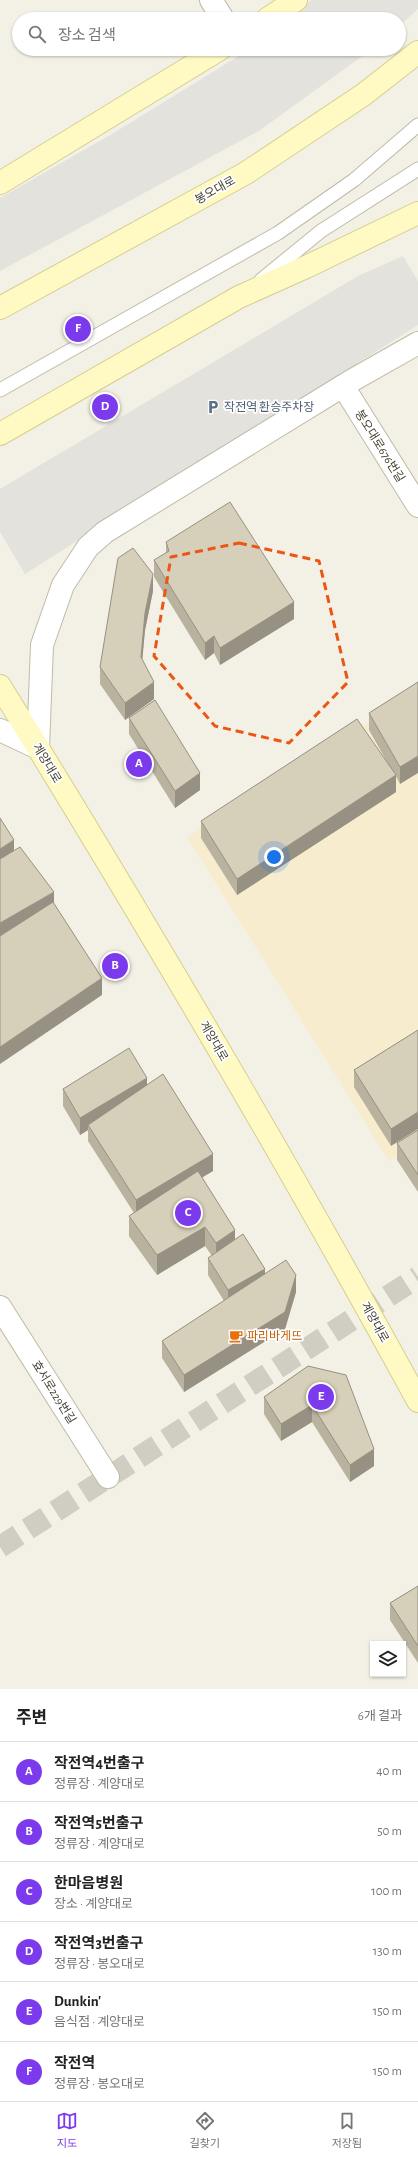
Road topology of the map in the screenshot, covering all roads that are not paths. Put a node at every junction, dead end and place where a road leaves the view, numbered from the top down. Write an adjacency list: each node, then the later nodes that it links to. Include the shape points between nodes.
1 (211, 0): 3 (street)
2 (296, 0): 4 (main road)
3 (219, 12)
4 (278, 12)
5 (418, 52): 12 (main road, 봉오대로, via 363,95 246,173)
6 (209, 56): 9 (main road)
7 (418, 125): 15 (lane, via 354,180 278,233)
8 (418, 169): 11 (lane, via 321,231)
9 (0, 184)
10 (418, 212): 11 (main road)
11 (239, 298): 16 (main road)
12 (0, 308)
13 (418, 343): 14 (street)
14 (343, 386): 17 (street, 봉오대로676번길); 20 (street, via 106,532 88,547 63,586 42,645)
15 (0, 390)
16 (0, 434)
17 (418, 506)
18 (0, 686): 20 (main road, 계양대로)
19 (0, 730): 20 (street)
20 (38, 748): 22 (main road, 계양대로, via 160,947)
21 (0, 1307): 23 (street, 효서로229번길)
22 (418, 1401)
23 (108, 1477)

